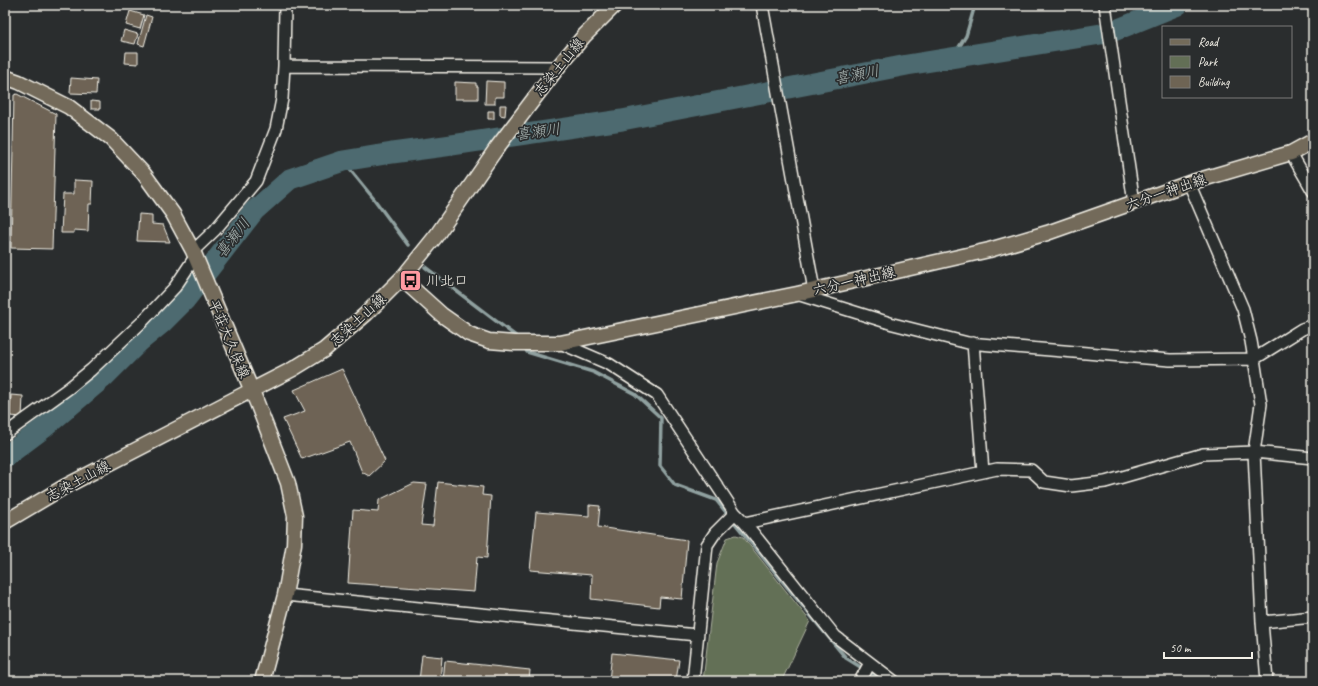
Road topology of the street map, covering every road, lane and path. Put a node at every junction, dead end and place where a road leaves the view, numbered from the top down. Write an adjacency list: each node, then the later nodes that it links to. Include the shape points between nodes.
1 (284, 5): 5 (street)
2 (615, 5): 6 (main road, 志染土山線)
3 (762, 5): 15 (street)
4 (1105, 5): 12 (street)
5 (284, 66): 6 (street); 13 (street, via 282,99 276,129 256,181)
6 (558, 67): 14 (main road, 志染土山線, via 496,149 436,236)
7 (5, 77): 13 (main road, 平荘大久保線, via 68,107 111,139 144,174 173,214)
8 (1313, 141): 9 (main road, 六分一神出線)
9 (1291, 153): 10 (main road, 六分一神出線); 11 (street)
10 (1189, 183): 12 (main road, 六分一神出線); 20 (street, via 1243,309)
11 (1313, 191)
12 (1134, 203): 15 (main road, 六分一神出線, via 989,250)
13 (194, 256): 21 (main road, 平荘大久保線); 22 (street, via 170,292 141,323 91,370)
14 (403, 277): 18 (main road, 六分一神出線, via 442,314 469,334 489,341); 21 (main road, 志染土山線, via 366,314 324,350 294,369)
15 (814, 290): 16 (main road, 六分一神出線)
16 (797, 294): 18 (main road, 六分一神出線); 19 (street, via 894,324)
17 (1313, 324): 20 (street)
18 (560, 343): 26 (street, via 609,364 657,395)
19 (973, 343): 20 (street, via 1170,360); 25 (street)
20 (1254, 359): 23 (street, via 1261,404)
21 (250, 390): 27 (main road, 志染土山線, via 64,487); 29 (main road, 平荘大久保線, via 288,483 295,516 294,544)
22 (5, 434)
23 (1254, 452): 24 (street); 25 (street, via 1203,454 1105,482 1071,486 1044,482 1031,470 997,469); 31 (street)
24 (1313, 458)
25 (983, 472): 28 (street)
26 (735, 513): 28 (street); 32 (street, via 715,532 707,545)
27 (5, 522)
28 (745, 523): 33 (street, via 835,636)
29 (285, 594): 32 (street); 34 (main road, 平荘大久保線)
30 (1313, 617): 31 (street)
31 (1262, 622): 38 (street)
32 (697, 635): 35 (street)
33 (870, 663): 36 (street); 37 (street)
34 (262, 681)
35 (693, 681)
36 (860, 681)
37 (894, 681)
38 (1267, 681)

